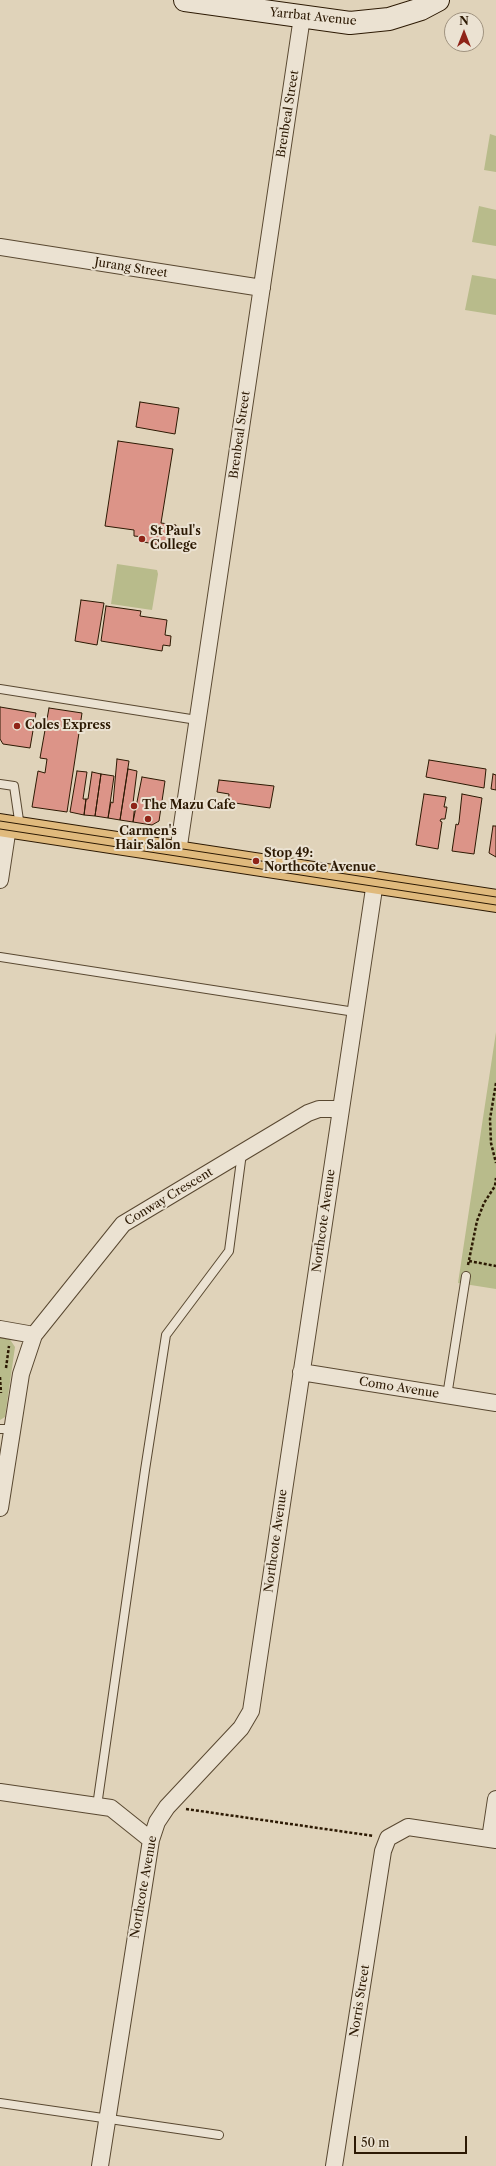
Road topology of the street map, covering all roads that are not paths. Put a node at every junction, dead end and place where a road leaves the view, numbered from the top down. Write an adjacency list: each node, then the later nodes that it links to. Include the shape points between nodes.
1 (185, 0): 3 (street, Yarrbat Avenue)
2 (438, 0): 4 (street, Yarrbat Avenue, via 403,16 382,20 350,23)
3 (209, 2): 4 (street, Yarrbat Avenue)
4 (302, 18): 6 (street, Brenbeal Street)
5 (0, 247): 6 (street, Jurang Street)
6 (262, 288): 8 (street, Brenbeal Street)
7 (0, 689): 8 (lane)
8 (197, 720): 11 (street, Brenbeal Street)
9 (0, 784): 10 (lane, via 14,786)
10 (10, 827): 11 (main road); 12 (street)
11 (178, 852): 13 (main road)
12 (0, 880)
13 (375, 882): 14 (main road); 16 (street, Northcote Avenue)
14 (496, 901)
15 (0, 957): 16 (lane)
16 (355, 1012): 17 (street, Northcote Avenue)
17 (340, 1109): 18 (street, Conway Crescent, via 319,1109); 22 (street, Northcote Avenue)
18 (242, 1153): 21 (street, Conway Crescent, via 123,1224); 29 (lane, via 229,1251 166,1335 144,1470)
19 (466, 1276): 23 (lane)
20 (0, 1329): 21 (street)
21 (34, 1335): 25 (street)
22 (301, 1372): 23 (street, Como Avenue); 30 (street, Northcote Avenue, via 251,1711 241,1728 167,1807 157,1822)
23 (447, 1396): 24 (street, Como Avenue)
24 (496, 1403)
25 (6, 1429): 26 (street)
26 (0, 1508)
27 (0, 1792): 29 (street)
28 (496, 1799): 31 (street)
29 (97, 1806): 30 (street, via 111,1808)
30 (151, 1840): 33 (street, Northcote Avenue)
31 (493, 1840): 36 (street, Norris Street, via 408,1827 388,1838 383,1851)
32 (0, 2103): 33 (lane)
33 (107, 2119): 34 (lane); 35 (street, Northcote Avenue)
34 (219, 2135)
35 (100, 2166)
36 (334, 2166)

